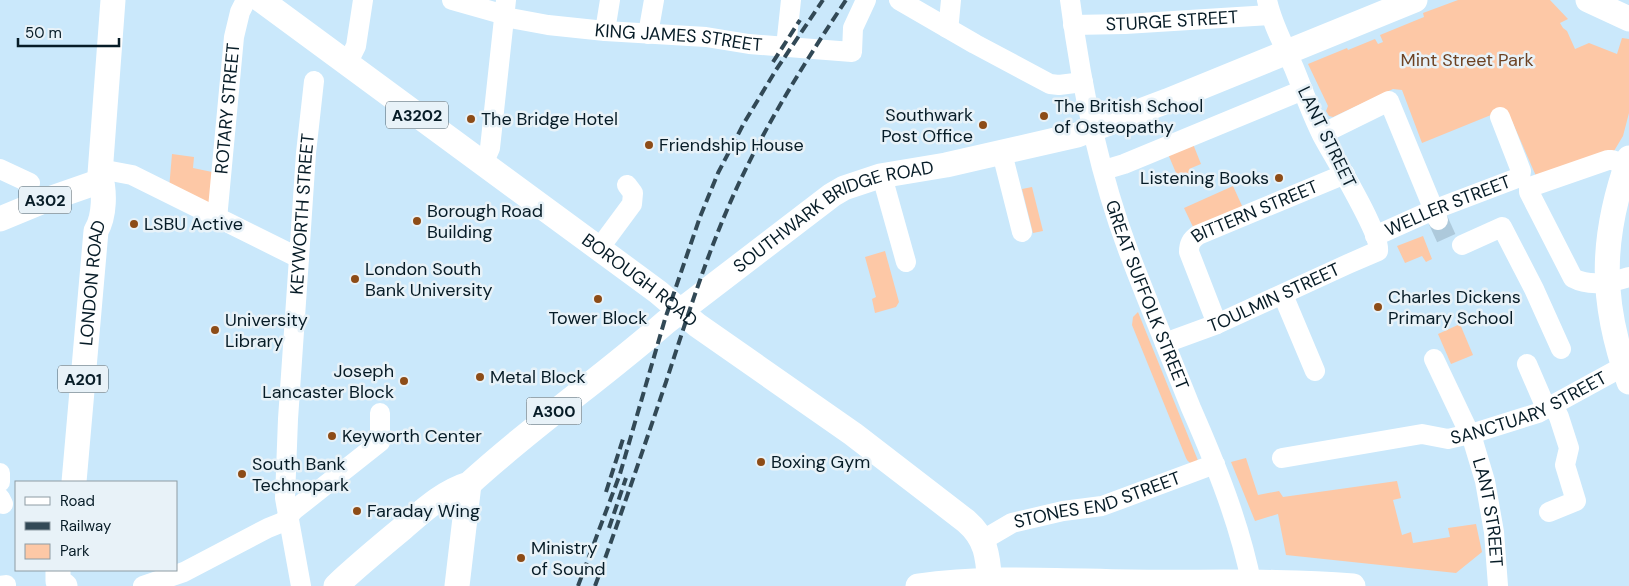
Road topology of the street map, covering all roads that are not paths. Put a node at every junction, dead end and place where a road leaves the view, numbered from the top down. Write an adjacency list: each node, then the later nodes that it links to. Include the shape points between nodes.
1 (113, 0): 37 (main road, A201)
2 (246, 0): 44 (street, ROTARY STREET, via 235,27)
3 (261, 0): 24 (main road, BOROUGH ROAD / A3202)
4 (363, 0): 24 (street, via 356,46)
5 (452, 0): 16 (street, KING JAMES STREET)
6 (610, 0): 20 (street)
7 (654, 0): 21 (street)
8 (791, 0): 22 (street)
9 (866, 0): 22 (street, KING JAMES STREET, via 853,28 852,52)
10 (899, 0): 19 (street)
11 (951, 0): 19 (street)
12 (1070, 0): 18 (street, GREAT SUFFOLK STREET)
13 (1415, 0): 23 (main road, SOUTHWARK BRIDGE ROAD / A300)
14 (1588, 0): 17 (main road)
15 (1268, 7): 18 (street, STURGE STREET, via 1125,24); 23 (street, LANT STREET)
16 (505, 11): 20 (street, KING JAMES STREET, via 548,25); 32 (street, via 490,148)
17 (1629, 19)
18 (1073, 25): 26 (street, GREAT SUFFOLK STREET)
19 (947, 28): 26 (street, via 1050,84)
20 (605, 31): 21 (street, KING JAMES STREET)
21 (648, 34): 22 (street, KING JAMES STREET)
22 (786, 47)
23 (1286, 52): 27 (street, LANT STREET); 29 (main road, SOUTHWARK BRIDGE ROAD / A300)
24 (347, 64): 32 (main road, BOROUGH ROAD / A3202)
25 (314, 80): 49 (street, KEYWORTH STREET)
26 (1083, 82): 29 (street, GREAT SUFFOLK STREET)
27 (1303, 90): 30 (street, LANT STREET); 34 (street)
28 (1500, 117): 40 (street)
29 (1093, 129): 31 (main road, SOUTHWARK BRIDGE ROAD / A300); 34 (street, GREAT SUFFOLK STREET)
30 (1322, 134): 35 (street, LANT STREET); 42 (street, via 1390,101)
31 (1002, 152): 38 (main road, SOUTHWARK BRIDGE ROAD / A300); 45 (street)
32 (483, 164): 48 (main road, BOROUGH ROAD / A3202)
33 (0, 169): 39 (street)
34 (1104, 170): 55 (street, GREAT SUFFOLK STREET, via 1122,231)
35 (1345, 174): 46 (street, LANT STREET); 54 (street, BITTERN STREET, via 1192,239 1189,252)
36 (1626, 174): 40 (street, WELLER STREET, via 1608,160 1532,186); 51 (main road, via 1609,232)
37 (97, 176): 43 (main road, A302); 44 (street, via 132,175); 67 (main road, LONDON ROAD / A201, via 89,193 86,223 96,232)
38 (880, 176): 50 (street); 53 (main road, SOUTHWARK BRIDGE ROAD / A300, via 832,195)
39 (30, 183)
40 (1525, 183): 42 (street, WELLER STREET); 51 (street, via 1573,278 1580,282)
41 (627, 184): 48 (street, via 633,193 632,204)
42 (1436, 215): 46 (street, WELLER STREET)
43 (0, 219)
44 (218, 219): 49 (street)
45 (1022, 232)
46 (1377, 242): 52 (street, TOULMIN STREET, via 1378,252)
47 (1462, 245): 56 (street, via 1502,227)
48 (598, 250): 53 (main road, BOROUGH ROAD / A3202, via 658,292)
49 (299, 258): 71 (street, KEYWORTH STREET, via 288,420 285,498)
50 (906, 262)
51 (1618, 280): 60 (main road, via 1610,315)
52 (1283, 294): 54 (street, TOULMIN STREET); 59 (street)
53 (680, 312): 69 (main road, SOUTHWARK BRIDGE ROAD / A300, via 538,423); 72 (main road, BOROUGH ROAD / A3202, via 853,434 974,528)
54 (1217, 324): 55 (street, TOULMIN STREET)
55 (1166, 343): 65 (street, GREAT SUFFOLK STREET)
56 (1561, 349)
57 (1434, 359): 63 (street, LANT STREET)
58 (1527, 364): 61 (street)
59 (1315, 371)
60 (1627, 374): 61 (street, SANCTUARY STREET)
61 (1550, 407): 63 (street, SANCTUARY STREET); 70 (street, via 1560,417 1569,448 1565,465 1576,501)
62 (380, 413): 71 (street, via 380,442)
63 (1470, 434): 64 (street, SANCTUARY STREET, via 1441,438 1422,434); 85 (street, LANT STREET, via 1485,481 1494,532)
64 (1282, 458)
65 (1215, 464): 72 (street, STONES END STREET, via 1102,506 1012,523); 76 (street, GREAT SUFFOLK STREET, via 1241,539)
66 (0, 473): 68 (street)
67 (74, 481)
68 (0, 482)
69 (469, 484): 80 (main road, SOUTHWARK BRIDGE ROAD / A300, via 430,505); 81 (main road)
70 (1549, 512)
71 (288, 516): 78 (street, via 283,522 184,572); 79 (street, KEYWORTH STREET)
72 (983, 540): 75 (main road)
73 (58, 571): 77 (main road, via 58,582)
74 (71, 571): 77 (main road)
75 (990, 583): 76 (main road); 82 (main road, via 953,582)
76 (1252, 584): 83 (main road)
77 (66, 586)
78 (143, 586)
79 (301, 586)
80 (336, 586)
81 (457, 586)
82 (918, 586)
83 (1345, 586): 84 (main road)
84 (1353, 586)
85 (1498, 586)

